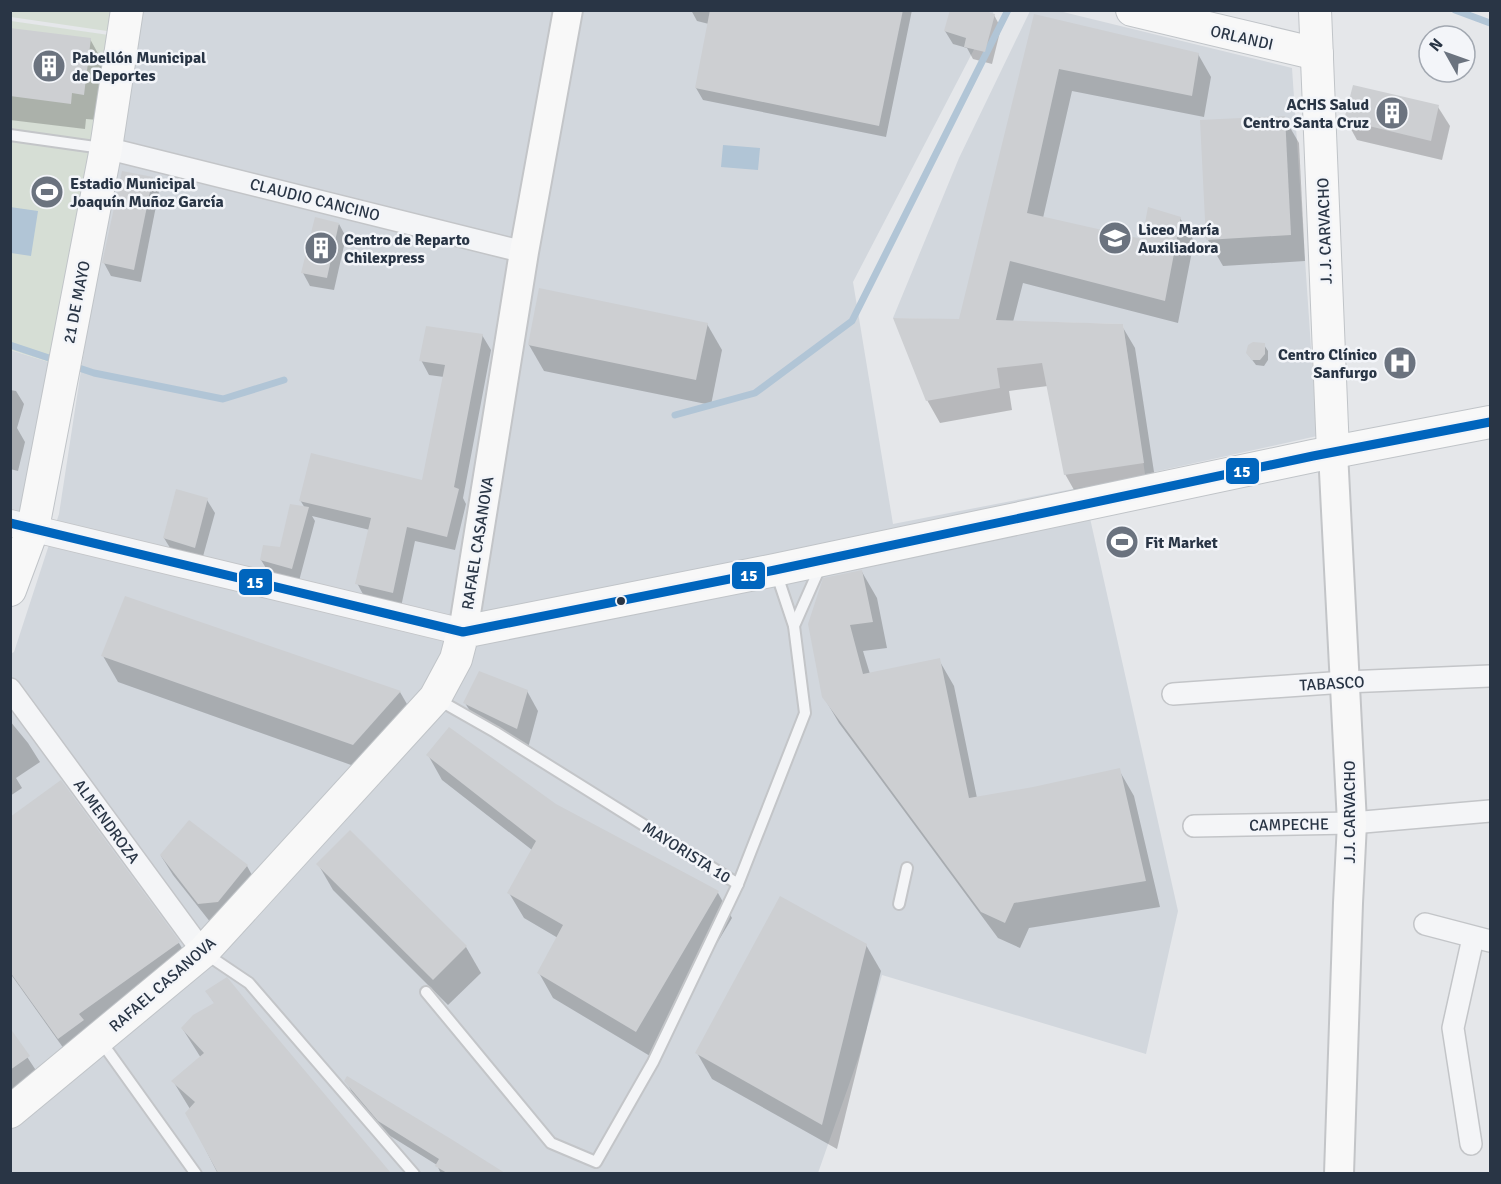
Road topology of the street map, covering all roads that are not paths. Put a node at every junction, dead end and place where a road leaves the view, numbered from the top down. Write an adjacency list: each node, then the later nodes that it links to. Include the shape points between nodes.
1 (126, 10): 7 (main road, 21 DE MAYO)
2 (568, 10): 8 (main road, RAFAEL CASANOVA)
3 (1132, 10): 5 (main road, ORLANDI)
4 (1316, 10): 5 (main road, J. J. CARVACHO)
5 (1317, 54): 10 (main road, J. J. CARVACHO)
6 (10, 135): 7 (lane)
7 (106, 148): 8 (street, CLAUDIO CANCINO); 11 (main road, 21 DE MAYO)
8 (524, 252): 16 (main road, RAFAEL CASANOVA)
9 (1491, 422): 10 (main road)
10 (1333, 452): 12 (main road); 18 (main road, J.J. CARVACHO)
11 (22, 526): 14 (main road, 21 DE MAYO); 16 (street)
12 (824, 559): 13 (main road); 15 (lane)
13 (775, 570): 15 (lane, MAYORISTA 10); 16 (main road)
14 (10, 590)
15 (794, 626): 26 (lane, MAYORISTA 10, via 805,713)
16 (463, 632): 21 (main road, RAFAEL CASANOVA, via 456,658)
17 (1491, 676): 18 (street, TABASCO)
18 (1345, 682): 20 (street, TABASCO); 23 (main road, J.J. CARVACHO)
19 (10, 689): 30 (street, ALMENDROZA)
20 (1173, 694)
21 (435, 698): 26 (lane, MAYORISTA 10); 30 (main road, RAFAEL CASANOVA)
22 (1491, 811): 23 (street, CAMPECHE)
23 (1352, 823): 24 (street, CAMPECHE); 37 (main road, J.J. CARVACHO)
24 (1194, 826)
25 (907, 868): 27 (lane)
26 (738, 884): 31 (lane, via 653,1062 596,1162 551,1143)
27 (899, 904)
28 (1425, 924): 29 (street)
29 (1482, 939): 34 (street, via 1453,1028)
30 (203, 952): 32 (main road, RAFAEL CASANOVA); 36 (lane, via 249,983)
31 (426, 992)
32 (98, 1038): 33 (main road, RAFAEL CASANOVA); 35 (lane)
33 (10, 1112)
34 (1471, 1144)
35 (196, 1173)
36 (414, 1173)
37 (1339, 1173)

